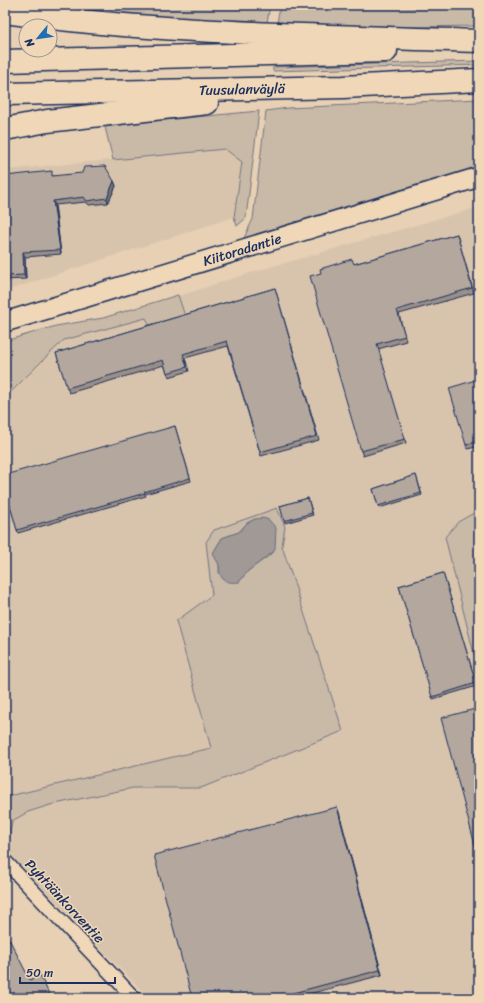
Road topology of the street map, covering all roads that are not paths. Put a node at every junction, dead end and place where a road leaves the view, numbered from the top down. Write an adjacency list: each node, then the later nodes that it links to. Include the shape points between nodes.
1 (5, 12): 2 (highway, via 62,20 192,31)
2 (479, 41)
3 (479, 47): 4 (highway)
4 (5, 62)
5 (479, 80): 6 (highway, Tuusulanväylä)
6 (343, 87): 7 (highway, Tuusulanväylä); 8 (highway, via 47,121)
7 (5, 94)
8 (5, 129)
9 (479, 177): 10 (main road, Kiitoradantie)
10 (5, 322)
11 (5, 862): 12 (street, Pyhtäänkorventie)
12 (134, 998)

